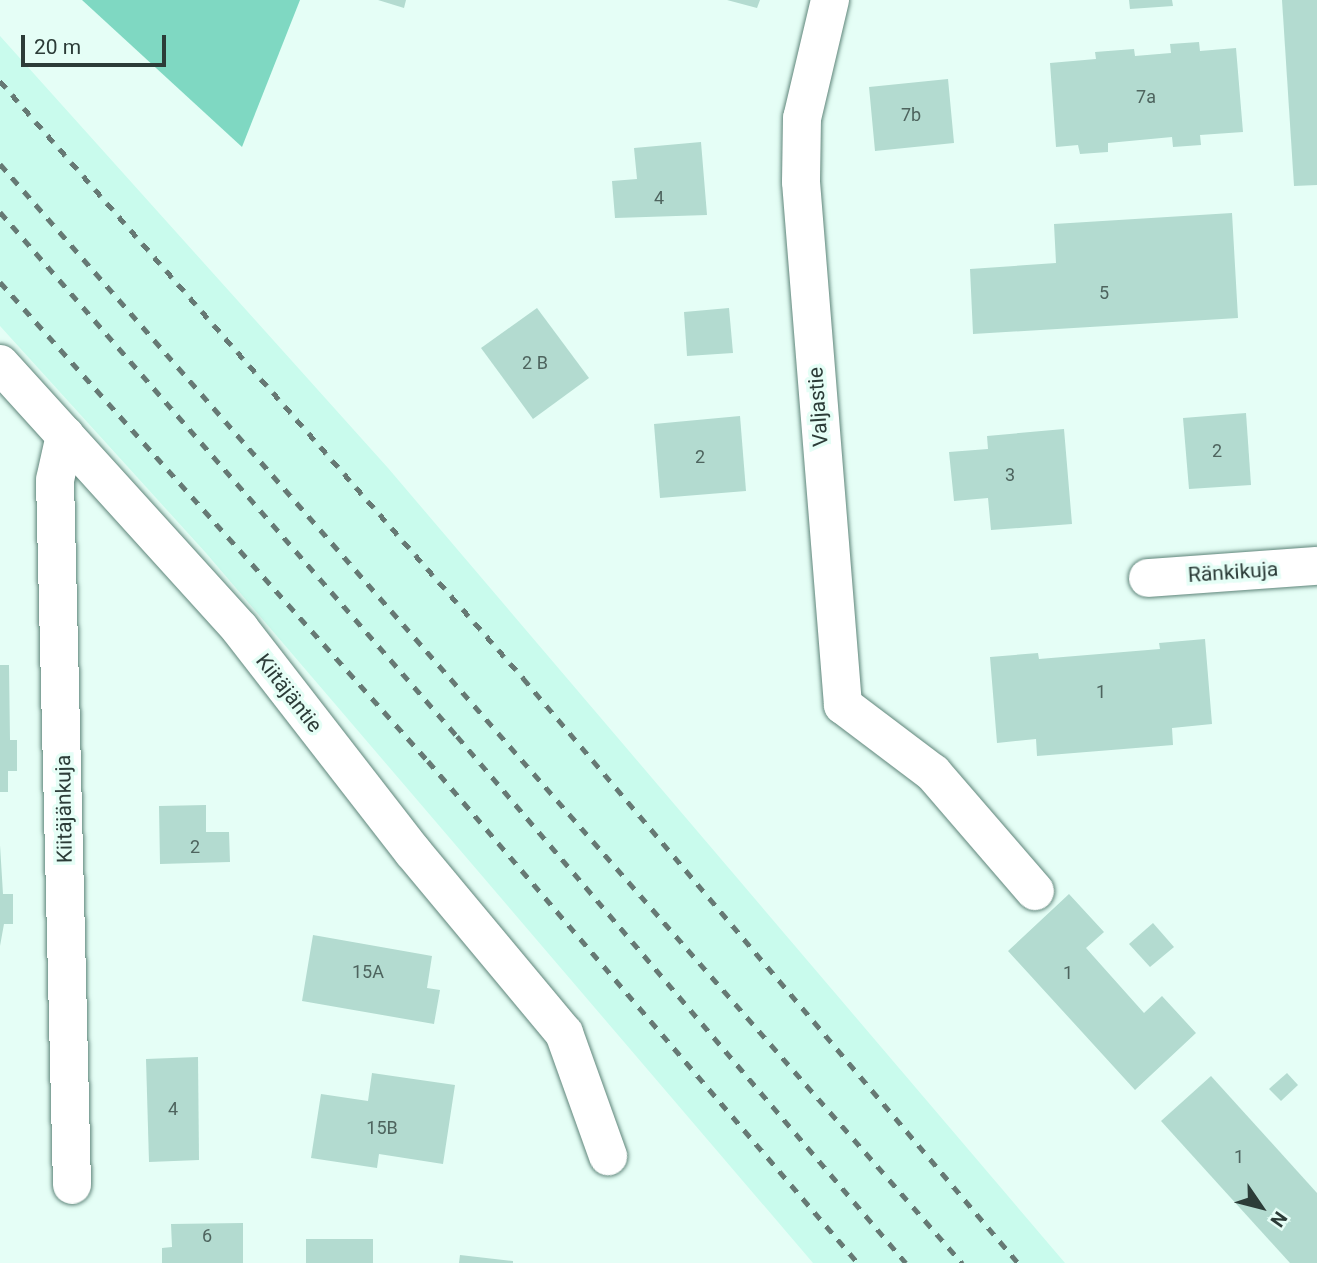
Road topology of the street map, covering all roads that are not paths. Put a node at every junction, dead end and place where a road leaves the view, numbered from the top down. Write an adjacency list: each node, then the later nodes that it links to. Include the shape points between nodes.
1 (830, 0): 6 (street, Valjastie, via 802,118 801,182 843,705 933,773)
2 (0, 365): 3 (street, Kiitäjäntie)
3 (65, 435): 7 (street, Kiitäjäntie, via 240,629 413,852 564,1032); 8 (street, Kiitäjänkuja, via 55,480)
4 (1317, 566): 5 (street, Ränkikuja)
5 (1148, 578)
6 (1035, 891)
7 (608, 1156)
8 (72, 1185)

